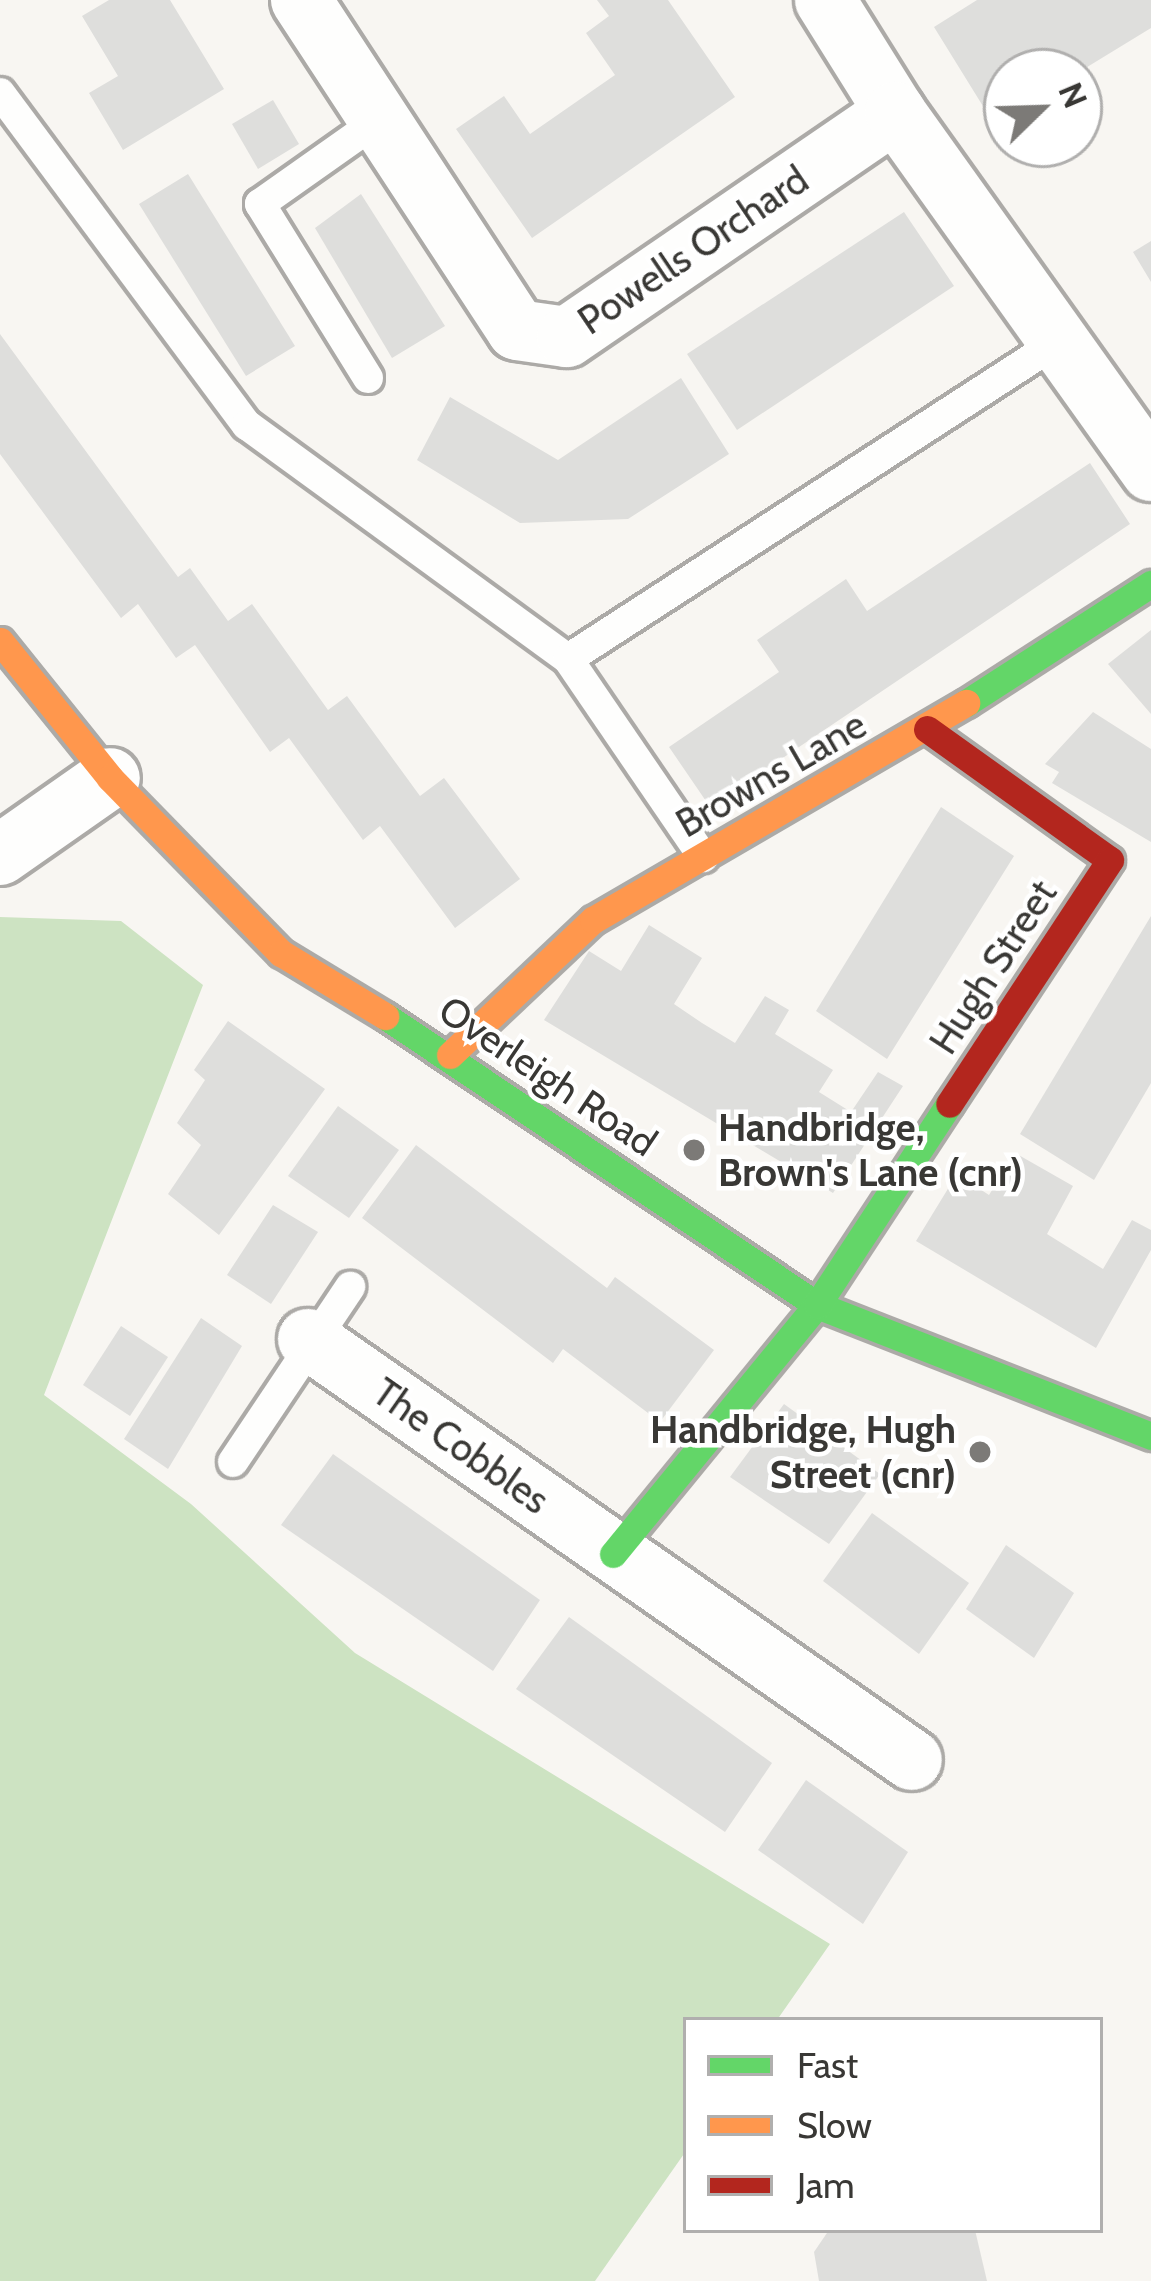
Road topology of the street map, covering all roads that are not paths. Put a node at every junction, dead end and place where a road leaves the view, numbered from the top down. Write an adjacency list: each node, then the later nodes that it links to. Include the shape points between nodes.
1 (301, 0): 5 (street, Powells Orchard)
2 (825, 0): 4 (street)
3 (0, 93): 11 (lane, via 247,425)
4 (895, 112): 5 (street, Powells Orchard, via 567,337 517,330); 6 (street)
5 (380, 120): 7 (lane, via 260,204)
6 (1059, 341): 8 (street); 11 (lane)
7 (368, 378)
8 (1151, 471)
9 (1151, 584): 12 (street, Browns Lane)
10 (0, 641): 13 (street, Overleigh Road)
11 (568, 659): 15 (lane)
12 (927, 729): 15 (street, Browns Lane); 18 (street, Hugh Street, via 1110,860)
13 (110, 778): 14 (street); 16 (street, Overleigh Road, via 281,952)
14 (0, 855)
15 (704, 857): 16 (street, Browns Lane, via 593,920)
16 (450, 1054): 18 (street, Overleigh Road)
17 (350, 1288): 19 (lane)
18 (817, 1305): 20 (street, Overleigh Road); 22 (street)
19 (308, 1339): 21 (lane); 22 (street, The Cobbles)
20 (1151, 1436)
21 (233, 1462)
22 (613, 1554): 23 (street, The Cobbles)
23 (912, 1760)

